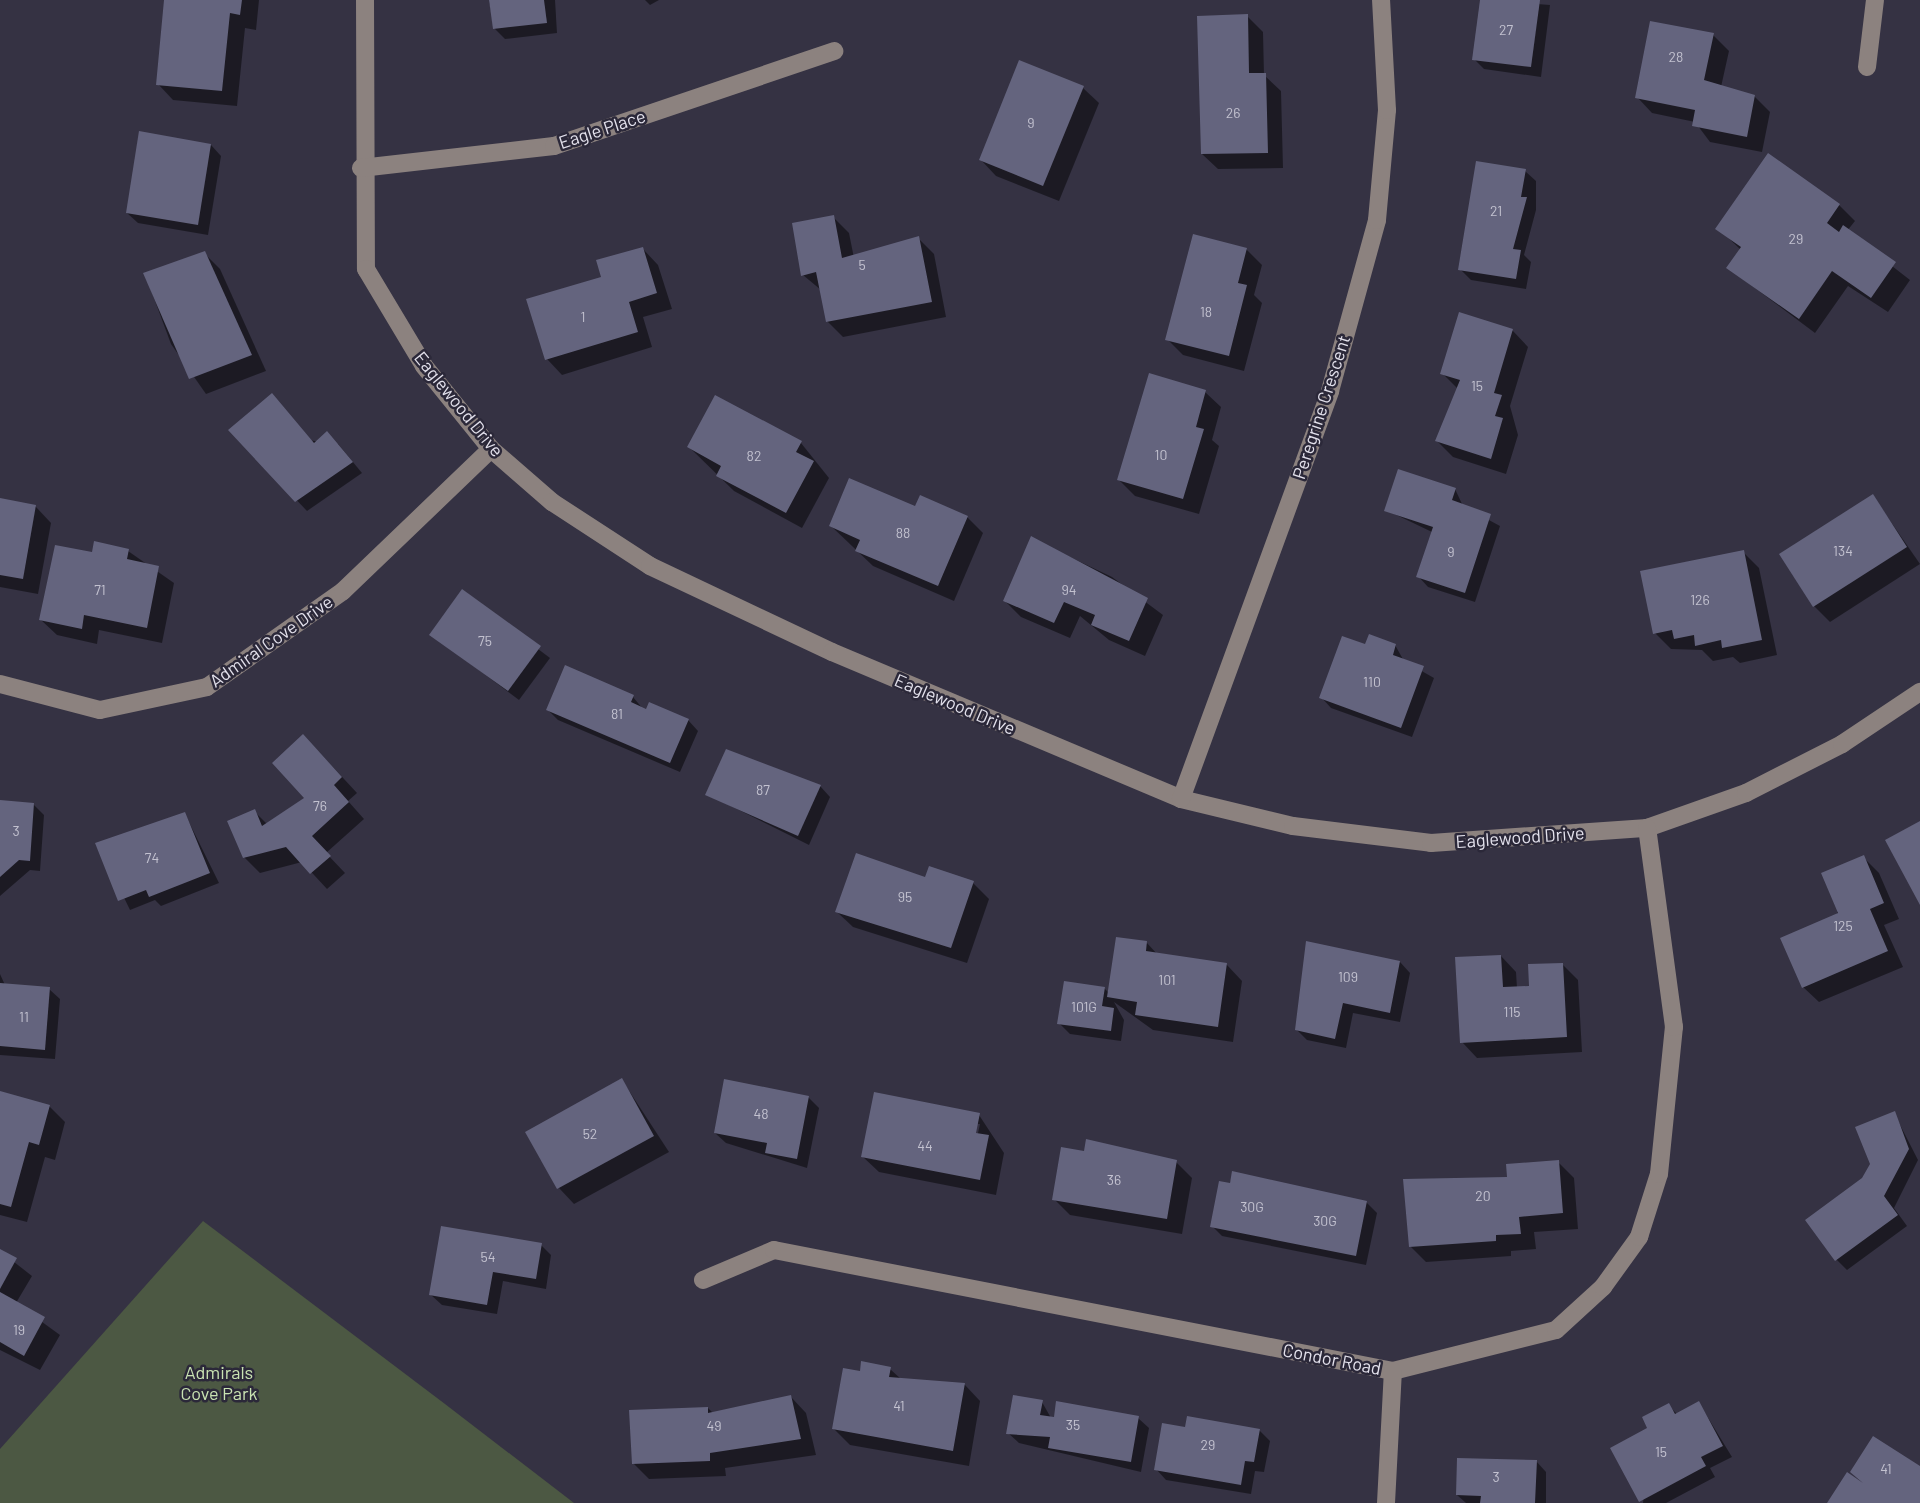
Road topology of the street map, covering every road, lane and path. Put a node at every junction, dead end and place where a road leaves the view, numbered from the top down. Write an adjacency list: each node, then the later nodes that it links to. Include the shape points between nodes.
1 (365, 0): 6 (street, Eaglewood Drive)
2 (1381, 0): 10 (street, Peregrine Crescent, via 1388,110 1377,220 1330,391)
3 (1875, 0): 5 (street)
4 (834, 51): 6 (street, Eagle Place, via 554,146)
5 (1867, 66)
6 (361, 169): 7 (street, Eaglewood Drive, via 366,269 424,366)
7 (491, 449): 8 (street, Admiral Cove Drive, via 343,591 207,687 100,710); 10 (street, Eaglewood Drive, via 552,502 650,566 832,652)
8 (0, 684)
9 (1920, 692): 11 (street, Eaglewood Drive, via 1842,744 1746,793)
10 (1181, 799): 11 (street, Eaglewood Drive, via 1293,826 1431,843)
11 (1647, 828): 13 (street, Condor Road, via 1674,1027 1659,1174 1639,1237 1603,1287 1556,1330)
12 (703, 1280): 13 (street, Condor Road, via 774,1250)
13 (1393, 1371): 14 (street)
14 (1386, 1503)

